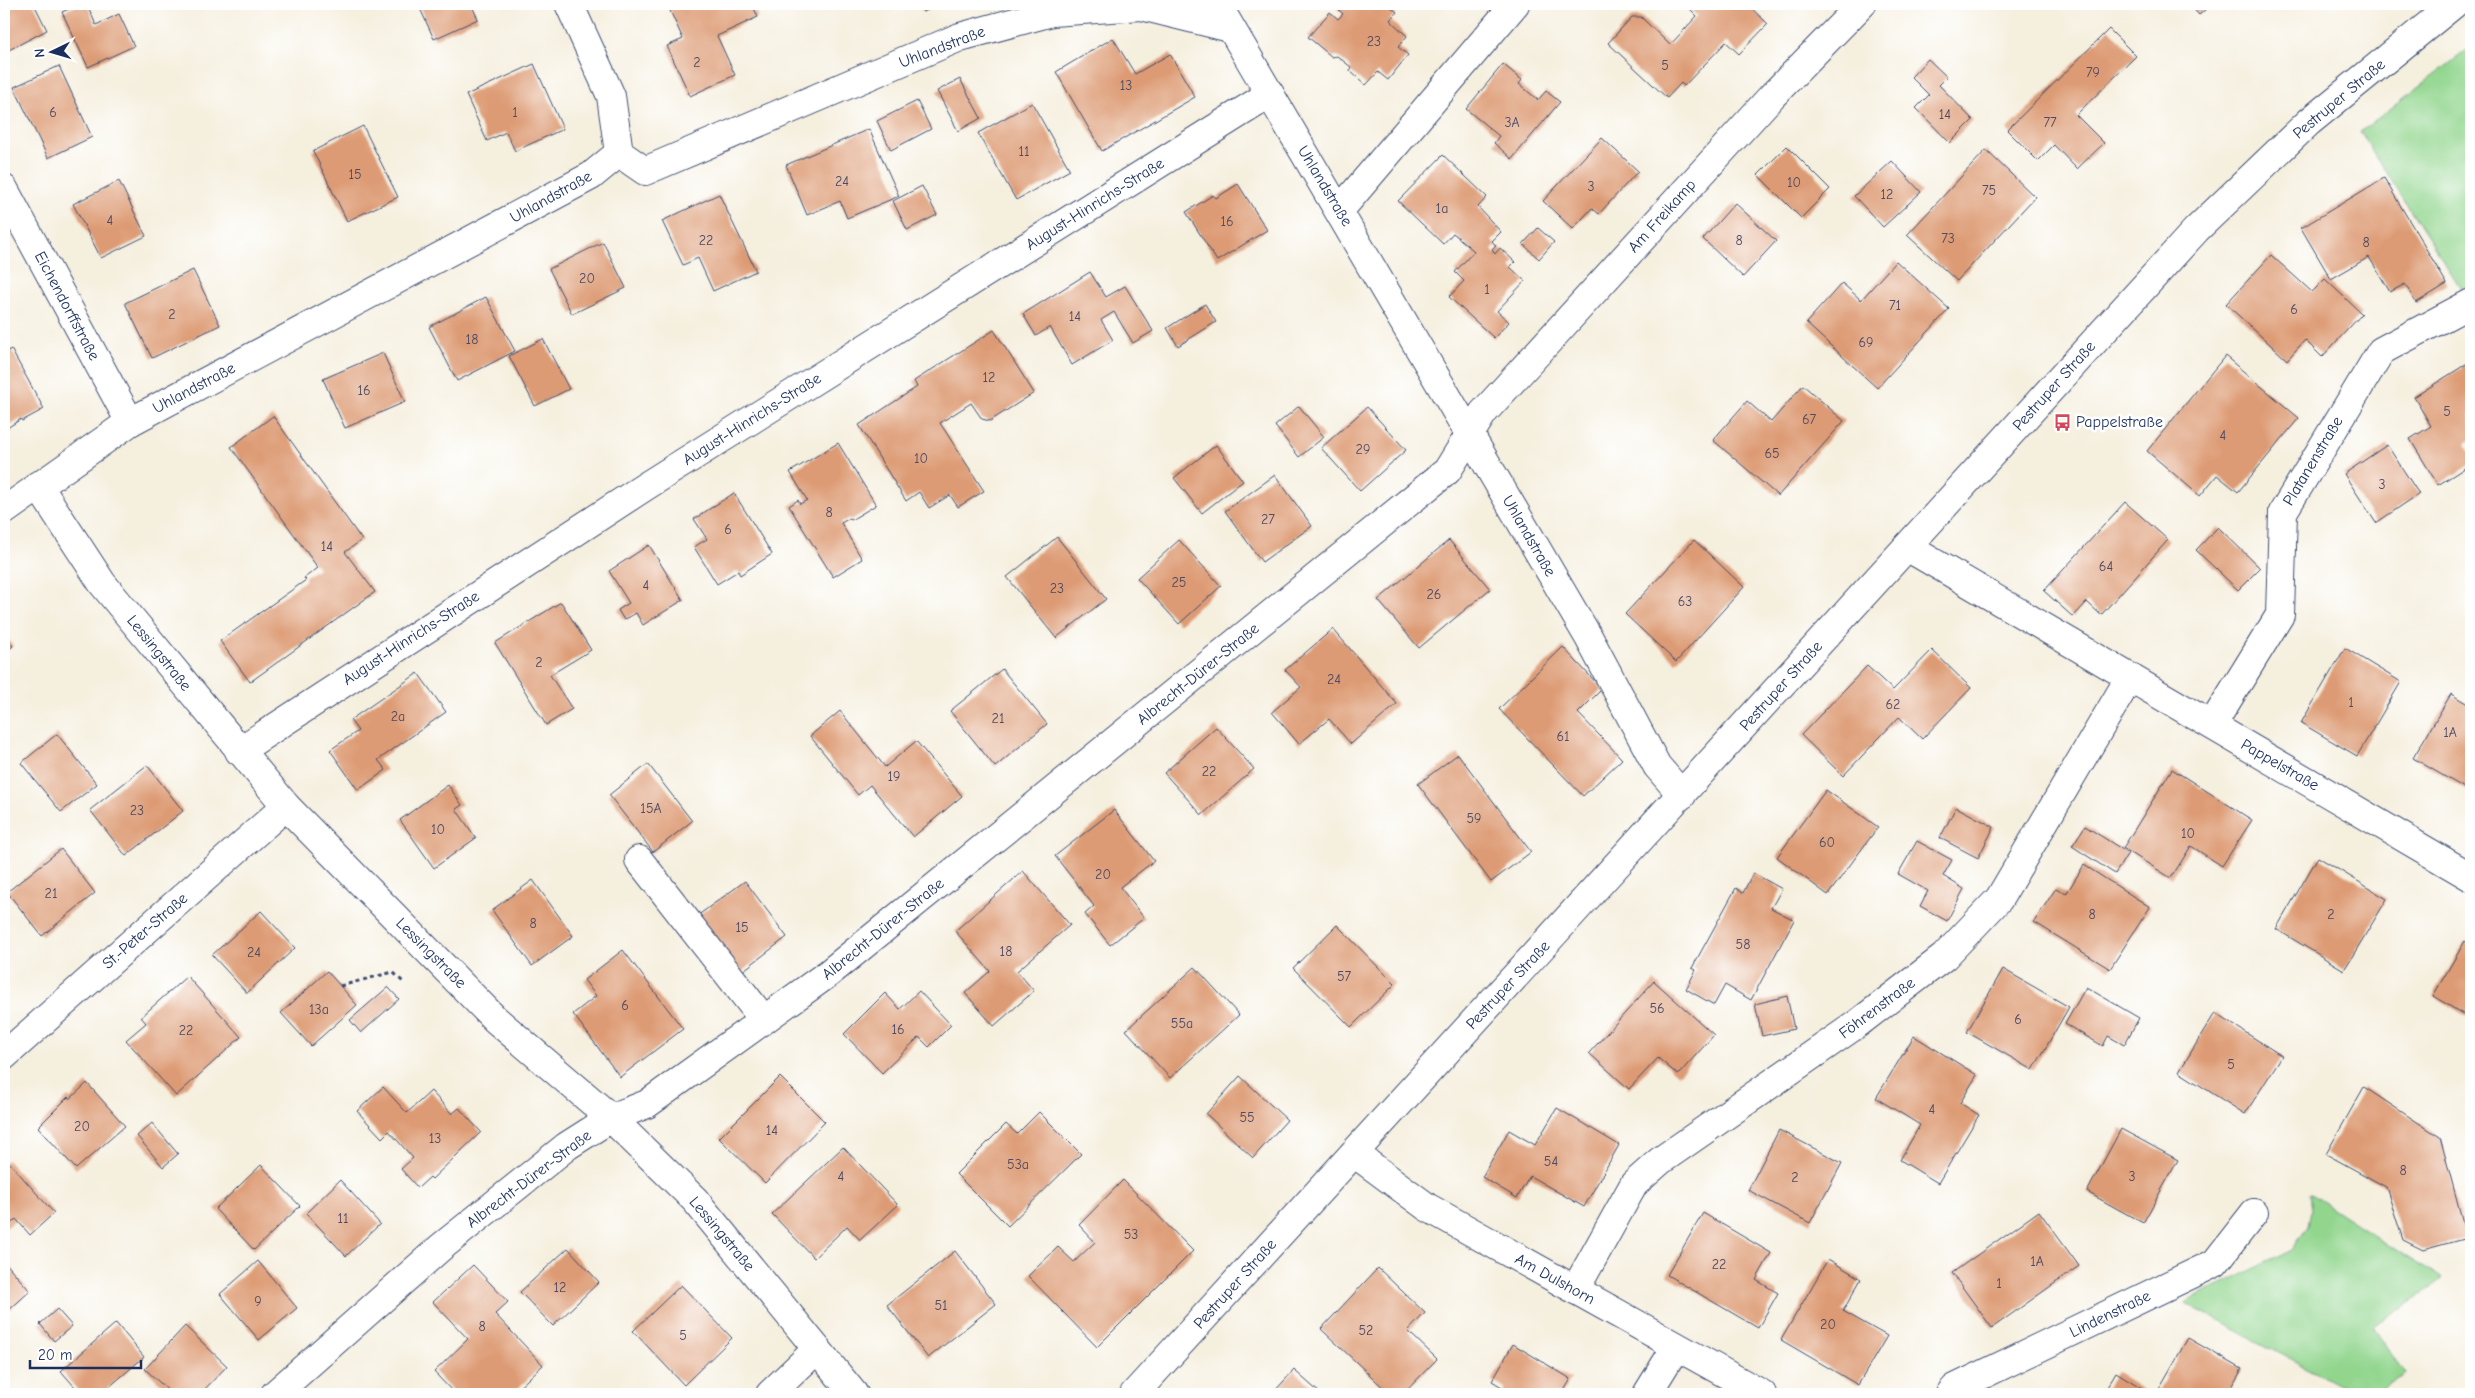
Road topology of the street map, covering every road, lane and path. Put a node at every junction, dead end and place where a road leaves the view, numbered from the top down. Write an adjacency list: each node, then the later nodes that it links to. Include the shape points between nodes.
1 (569, 4): 8 (street, via 611,96)
2 (1217, 4): 6 (street)
3 (1515, 4): 10 (street)
4 (1862, 4): 13 (street, Am Freikamp, via 1759,110 1483,413)
5 (2454, 4): 16 (street, Pestruper Straße, via 2309,122 2196,230)
6 (1230, 28): 7 (street, Uhlandstraße); 8 (street, Uhlandstraße, via 1141,6 1052,12 960,36 645,171)
7 (1270, 94): 10 (street, Uhlandstraße); 19 (street, August-Hinrichs-Straße, via 646,486)
8 (620, 153): 12 (street, Uhlandstraße, via 591,176)
9 (4, 189): 12 (street, Eichendorffstraße)
10 (1340, 210): 13 (street, Uhlandstraße)
11 (2471, 303): 18 (street, Platanenstraße, via 2381,351 2282,512 2280,615)
12 (130, 422): 14 (street, Uhlandstraße)
13 (1470, 435): 20 (street, Uhlandstraße, via 1588,638 1657,766); 26 (street, Albrecht-Dürer-Straße, via 1447,471 829,973)
14 (38, 485): 15 (street, Uhlandstraße); 19 (street, Lessingstraße, via 102,583)
15 (4, 511)
16 (1907, 547): 17 (street, Pappelstraße); 20 (street, Pestruper Straße)
17 (2130, 677): 18 (street, Pappelstraße); 31 (street, Föhrenstraße, via 1999,900 1944,957 1858,1024 1660,1161 1634,1184)
18 (2212, 725): 23 (street, Pappelstraße)
19 (238, 750): 21 (street, Lessingstraße)
20 (1682, 795): 29 (street, Pestruper Straße)
21 (286, 806): 27 (street, St.-Peter-Straße); 28 (street, Lessingstraße, via 495,1019)
22 (638, 860): 26 (street)
23 (2471, 877)
24 (405, 984): 25 (path, via 393,972)
25 (340, 986)
26 (764, 1020): 28 (street, Albrecht-Dürer-Straße, via 647,1104)
27 (4, 1056)
28 (611, 1118): 33 (street, Lessingstraße, via 695,1200); 34 (street, Albrecht-Dürer-Straße, via 567,1146 440,1248)
29 (1354, 1153): 31 (street, Am Dulshorn, via 1427,1207); 37 (street, Pestruper Straße)
30 (2254, 1214): 40 (street, Lindenstraße, via 2215,1263 1954,1388)
31 (1575, 1290): 32 (street, Am Dulshorn)
32 (1676, 1347): 38 (street); 39 (street, Am Dulshorn)
33 (817, 1349): 35 (street); 36 (street, Lessingstraße)
34 (275, 1394)
35 (770, 1394)
36 (854, 1394)
37 (1134, 1394)
38 (1647, 1394)
39 (1762, 1394)
40 (1950, 1394)

